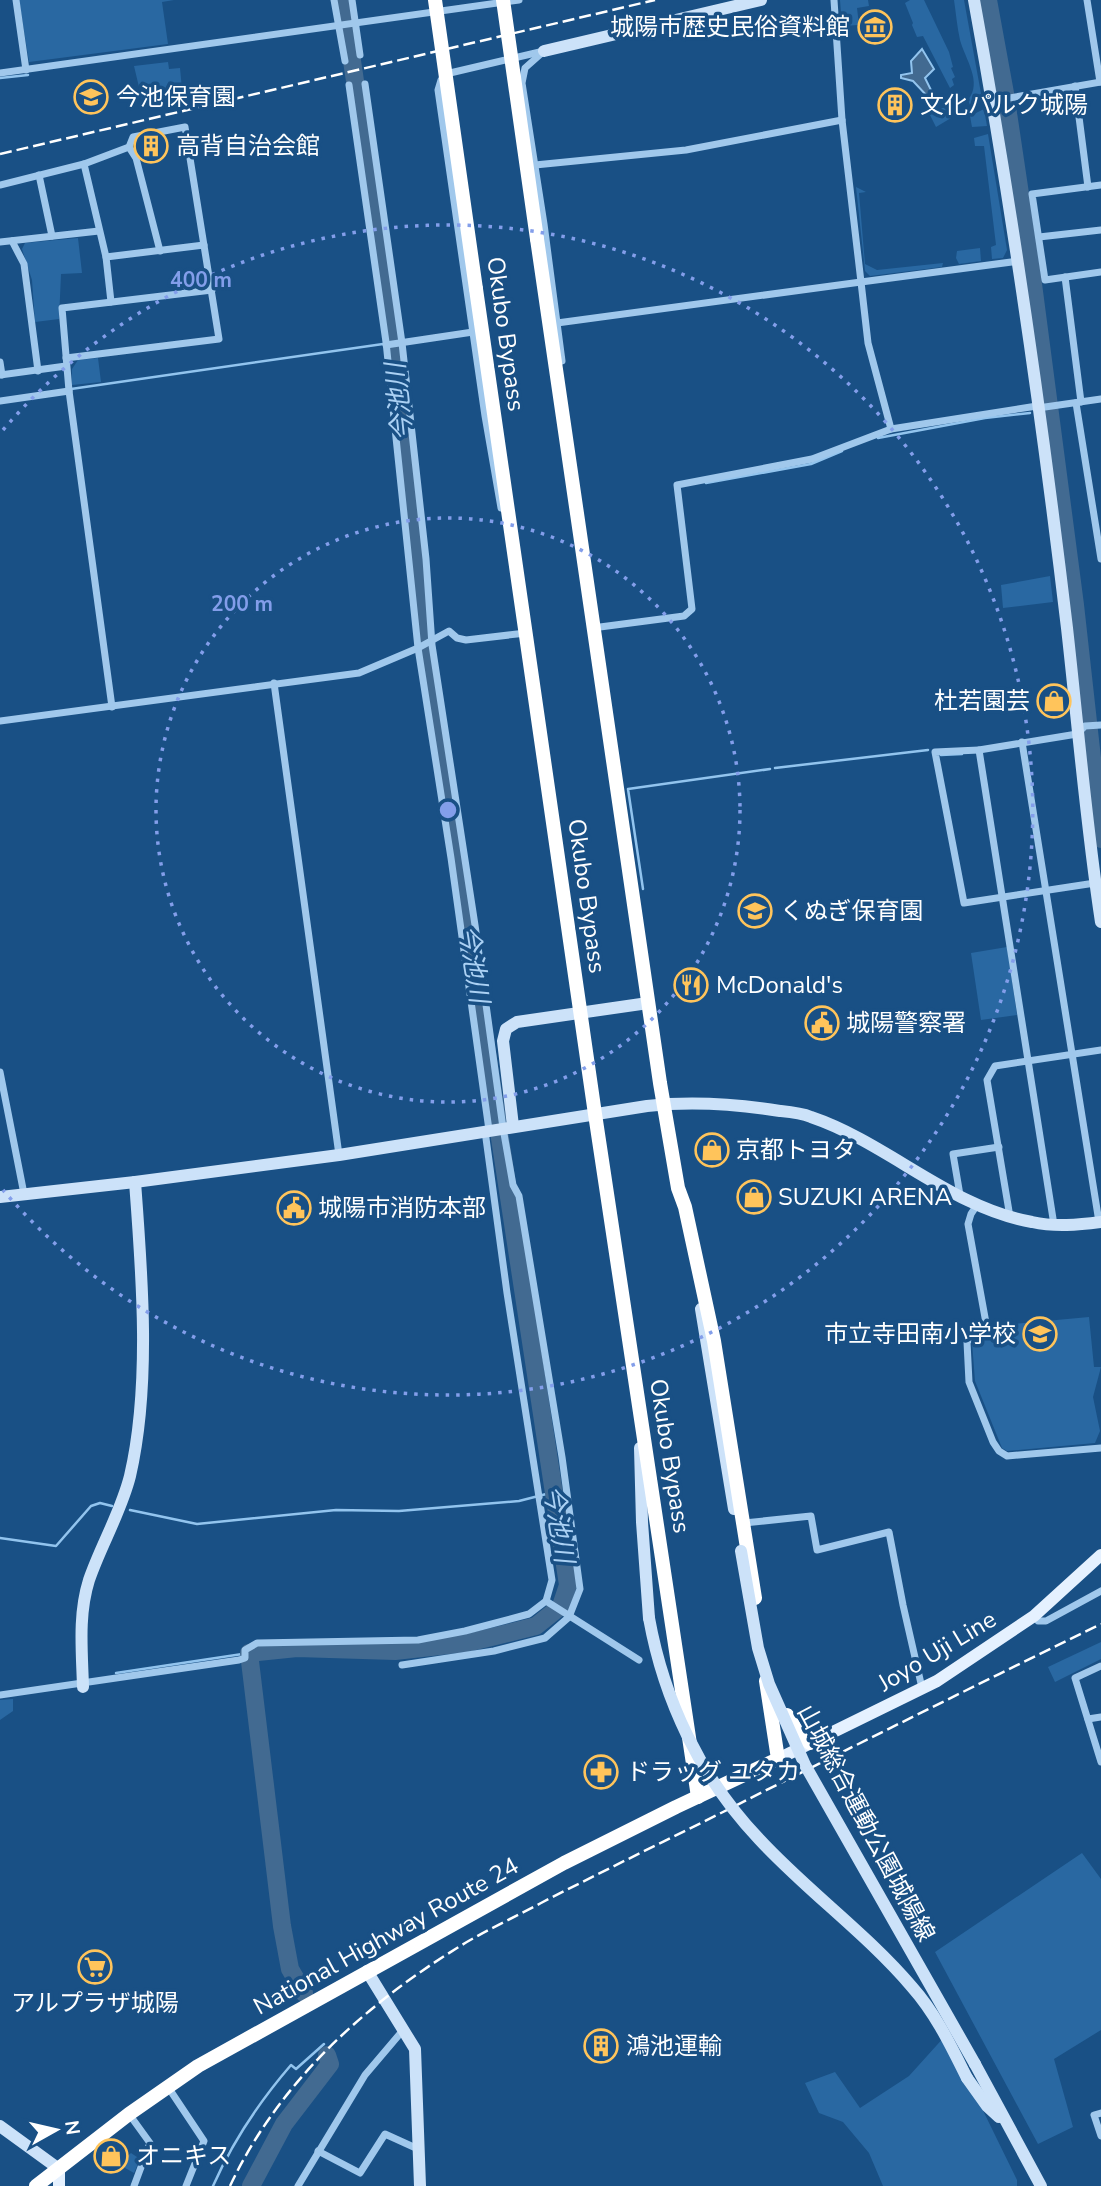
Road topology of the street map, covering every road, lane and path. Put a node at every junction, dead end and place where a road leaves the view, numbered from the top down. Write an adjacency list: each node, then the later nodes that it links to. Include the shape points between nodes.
1 (16, 0): 16 (street)
2 (334, 0): 12 (street)
3 (352, 0): 11 (street)
4 (435, 0): 63 (highway, Okubo Bypass, bridge)
5 (503, 0): 60 (highway, Okubo Bypass, bridge)
6 (519, 0): 11 (street)
7 (761, 0): 13 (street)
8 (834, 0): 23 (street)
9 (974, 0): 22 (street)
10 (1087, 0): 18 (street)
11 (354, 24): 12 (street); 14 (street)
12 (340, 26): 15 (street); 16 (street)
13 (544, 51): 26 (street, via 525,68 522,83); 47 (street, via 450,73 439,85)
14 (360, 55)
15 (345, 61)
16 (26, 70): 17 (street)
17 (0, 74)
18 (1100, 82): 21 (street)
19 (365, 84): 48 (street)
20 (349, 85): 49 (street)
21 (1075, 86): 22 (street); 30 (street)
22 (992, 101): 40 (street)
23 (842, 120): 26 (street, via 686,150); 43 (street)
24 (129, 147): 25 (street); 37 (street, via 133,137 186,127); 38 (street)
25 (83, 164): 27 (street); 32 (street)
26 (535, 165): 46 (street)
27 (39, 174): 28 (street); 33 (street)
28 (0, 185)
29 (1101, 185): 30 (street)
30 (1088, 187): 34 (street, via 1032,194)
31 (1101, 230): 34 (street)
32 (99, 231): 33 (street); 39 (street)
33 (52, 236): 35 (street)
34 (1039, 237): 42 (street, via 1045,280)
35 (12, 241): 36 (street); 52 (street, via 24,264)
36 (0, 242)
37 (204, 245): 38 (street); 44 (street)
38 (160, 251): 39 (street)
39 (106, 257): 45 (street)
40 (1019, 261): 43 (street); 58 (street)
41 (1101, 272): 42 (street)
42 (1065, 277): 57 (street)
43 (861, 282): 46 (street); 59 (street, via 868,343)
44 (212, 290): 45 (street); 51 (street, via 219,339)
45 (111, 302): 51 (street, via 62,308)
46 (557, 323): 60 (street, via 570,433)
47 (473, 332): 48 (street); 63 (street, via 491,457)
48 (401, 343): 49 (street); 64 (street)
49 (386, 344): 65 (street)
50 (0, 362): 53 (street)
51 (66, 362): 52 (street); 54 (street)
52 (38, 371): 53 (street)
53 (1, 375)
54 (69, 391): 56 (street); 67 (street)
55 (1101, 399): 57 (street)
56 (0, 401)
57 (1078, 402): 58 (street); 61 (street)
58 (1039, 407): 59 (street); 69 (street, via 1067,629)
59 (891, 429): 62 (street, via 812,459 677,485 692,609 684,616 600,627)
60 (568, 457): 62 (highway, Okubo Bypass)
61 (1101, 559)
62 (592, 624): 76 (highway, Okubo Bypass)
63 (526, 633): 64 (street, via 466,640 449,631); 77 (highway, Okubo Bypass)
64 (432, 640): 65 (street); 84 (street)
65 (419, 647): 66 (street, via 359,673); 85 (street)
66 (274, 683): 67 (street); 87 (street)
67 (112, 707): 68 (street)
68 (0, 721)
69 (1089, 727): 70 (street); 72 (street)
70 (1022, 743): 71 (street); 73 (street)
71 (979, 750): 74 (street); 74 (street, via 935,751 964,902)
72 (1095, 883): 73 (street); 75 (street)
73 (1046, 891): 74 (street); 79 (street)
74 (1003, 896): 80 (street)
75 (1101, 922)
76 (648, 1003): 77 (street); 82 (highway, Okubo Bypass)
77 (580, 1012): 83 (highway, Okubo Bypass); 84 (street, via 517,1022 506,1029)
78 (1101, 1050): 79 (street)
79 (1072, 1055): 80 (street); 94 (street)
80 (1029, 1061): 86 (street, via 995,1066 987,1080); 95 (street)
81 (0, 1072): 89 (street)
82 (663, 1104): 83 (street); 90 (street, via 746,1105 808,1115 861,1138); 96 (highway, Okubo Bypass)
83 (595, 1114): 84 (street); 97 (highway, Okubo Bypass)
84 (508, 1127): 85 (street); 103 (street, via 513,1185 519,1196 579,1571 580,1589)
85 (488, 1131): 87 (street); 102 (street, via 507,1293 552,1580)
86 (999, 1147): 90 (street, via 954,1154); 93 (street)
87 (339, 1155): 88 (street)
88 (135, 1182): 89 (street); 109 (street, via 142,1397 130,1475 83,1606)
89 (24, 1195): 91 (street)
90 (960, 1195): 92 (street)
91 (0, 1197)
92 (977, 1205): 93 (street); 98 (street, via 968,1224 986,1323 967,1342 969,1382 993,1442 1007,1456)
93 (1010, 1217): 95 (street)
94 (1100, 1222): 95 (street)
95 (1054, 1225)
96 (692, 1246): 99 (highway, Okubo Bypass, via 714,1341); 123 (street, 山城総合運動公園城陽線, bridge, via 758,1648 769,1684 805,1765)
97 (639, 1406): 117 (highway, Okubo Bypass); 123 (street, bridge, via 649,1618 655,1654 682,1726 704,1767 759,1840 912,1986 939,2024 967,2078)
98 (1101, 1448)
99 (744, 1523): 105 (highway, Okubo Bypass); 110 (street, via 811,1516 817,1550 889,1532)
100 (1101, 1555): 104 (main road, Joyo Uji Line)
101 (1101, 1591): 104 (street, via 1046,1621)
102 (546, 1601): 103 (street); 109 (street, via 529,1615 418,1640 257,1643 239,1660)
103 (569, 1614): 106 (street); 107 (street, via 554,1632 531,1642)
104 (1034, 1616): 110 (main road, Joyo Uji Line)
105 (762, 1648): 114 (highway, via 788,1720); 115 (highway, Okubo Bypass)
106 (639, 1660)
107 (402, 1665)
108 (1101, 1666): 113 (street, via 1075,1678)
109 (83, 1684): 111 (street)
110 (922, 1688): 114 (main road, Joyo Uji Line)
111 (0, 1695)
112 (1101, 1717): 113 (street)
113 (1088, 1720): 116 (street)
114 (810, 1742): 115 (main road, Joyo Uji Line)
115 (778, 1759): 117 (highway, National Highway Route 24)
116 (1101, 1762)
117 (698, 1797): 118 (highway, National Highway Route 24)
118 (367, 1971): 119 (street); 120 (highway, National Highway Route 24)
119 (404, 2029): 126 (street, via 415,2049); 127 (street, via 365,2075)
120 (167, 2087): 122 (highway, National Highway Route 24); 132 (street, via 204,2141)
121 (1101, 2113): 125 (street, via 1094,2115)
122 (129, 2114): 128 (highway, National Highway Route 24); 131 (street, via 150,2143)
123 (1007, 2124): 135 (street, 山城総合運動公園城陽線)
124 (0, 2126): 128 (street)
125 (1101, 2136)
126 (419, 2150): 127 (street, via 385,2134 360,2174); 134 (street)
127 (318, 2151): 133 (street)
128 (59, 2169): 129 (highway, National Highway Route 24); 130 (main road)
129 (36, 2186)
130 (59, 2186)
131 (134, 2186)
132 (186, 2186)
133 (298, 2186)
134 (420, 2186)
135 (1041, 2186)

